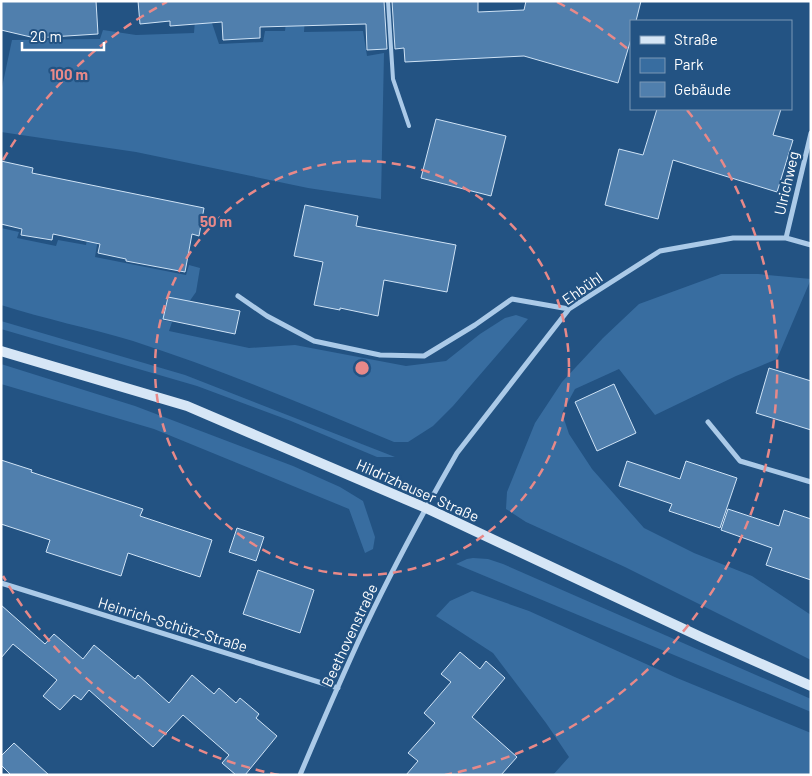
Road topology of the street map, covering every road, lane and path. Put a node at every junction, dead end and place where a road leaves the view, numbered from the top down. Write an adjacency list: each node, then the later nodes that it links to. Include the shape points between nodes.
1 (388, 1): 2 (lane, via 393,79)
2 (409, 126)
3 (811, 133): 4 (street, Ulrichweg)
4 (786, 238): 5 (street, Ehbühl); 7 (street, Ehbühl, via 733,238 660,251)
5 (811, 245)
6 (238, 296): 7 (street, via 267,316 314,340 380,355 424,356 512,299)
7 (569, 309): 11 (street, Ehbühl, via 457,453)
8 (1, 350): 11 (main road, Hildrizhauser Straße, via 187,406)
9 (708, 422): 10 (street, via 740,461)
10 (811, 482)
11 (426, 508): 13 (main road, Hildrizhauser Straße); 14 (street, Beethovenstraße)
12 (1, 583): 14 (street, Heinrich-Schütz-Straße)
13 (811, 686)
14 (338, 688): 15 (street, Beethovenstraße)
15 (300, 775)

